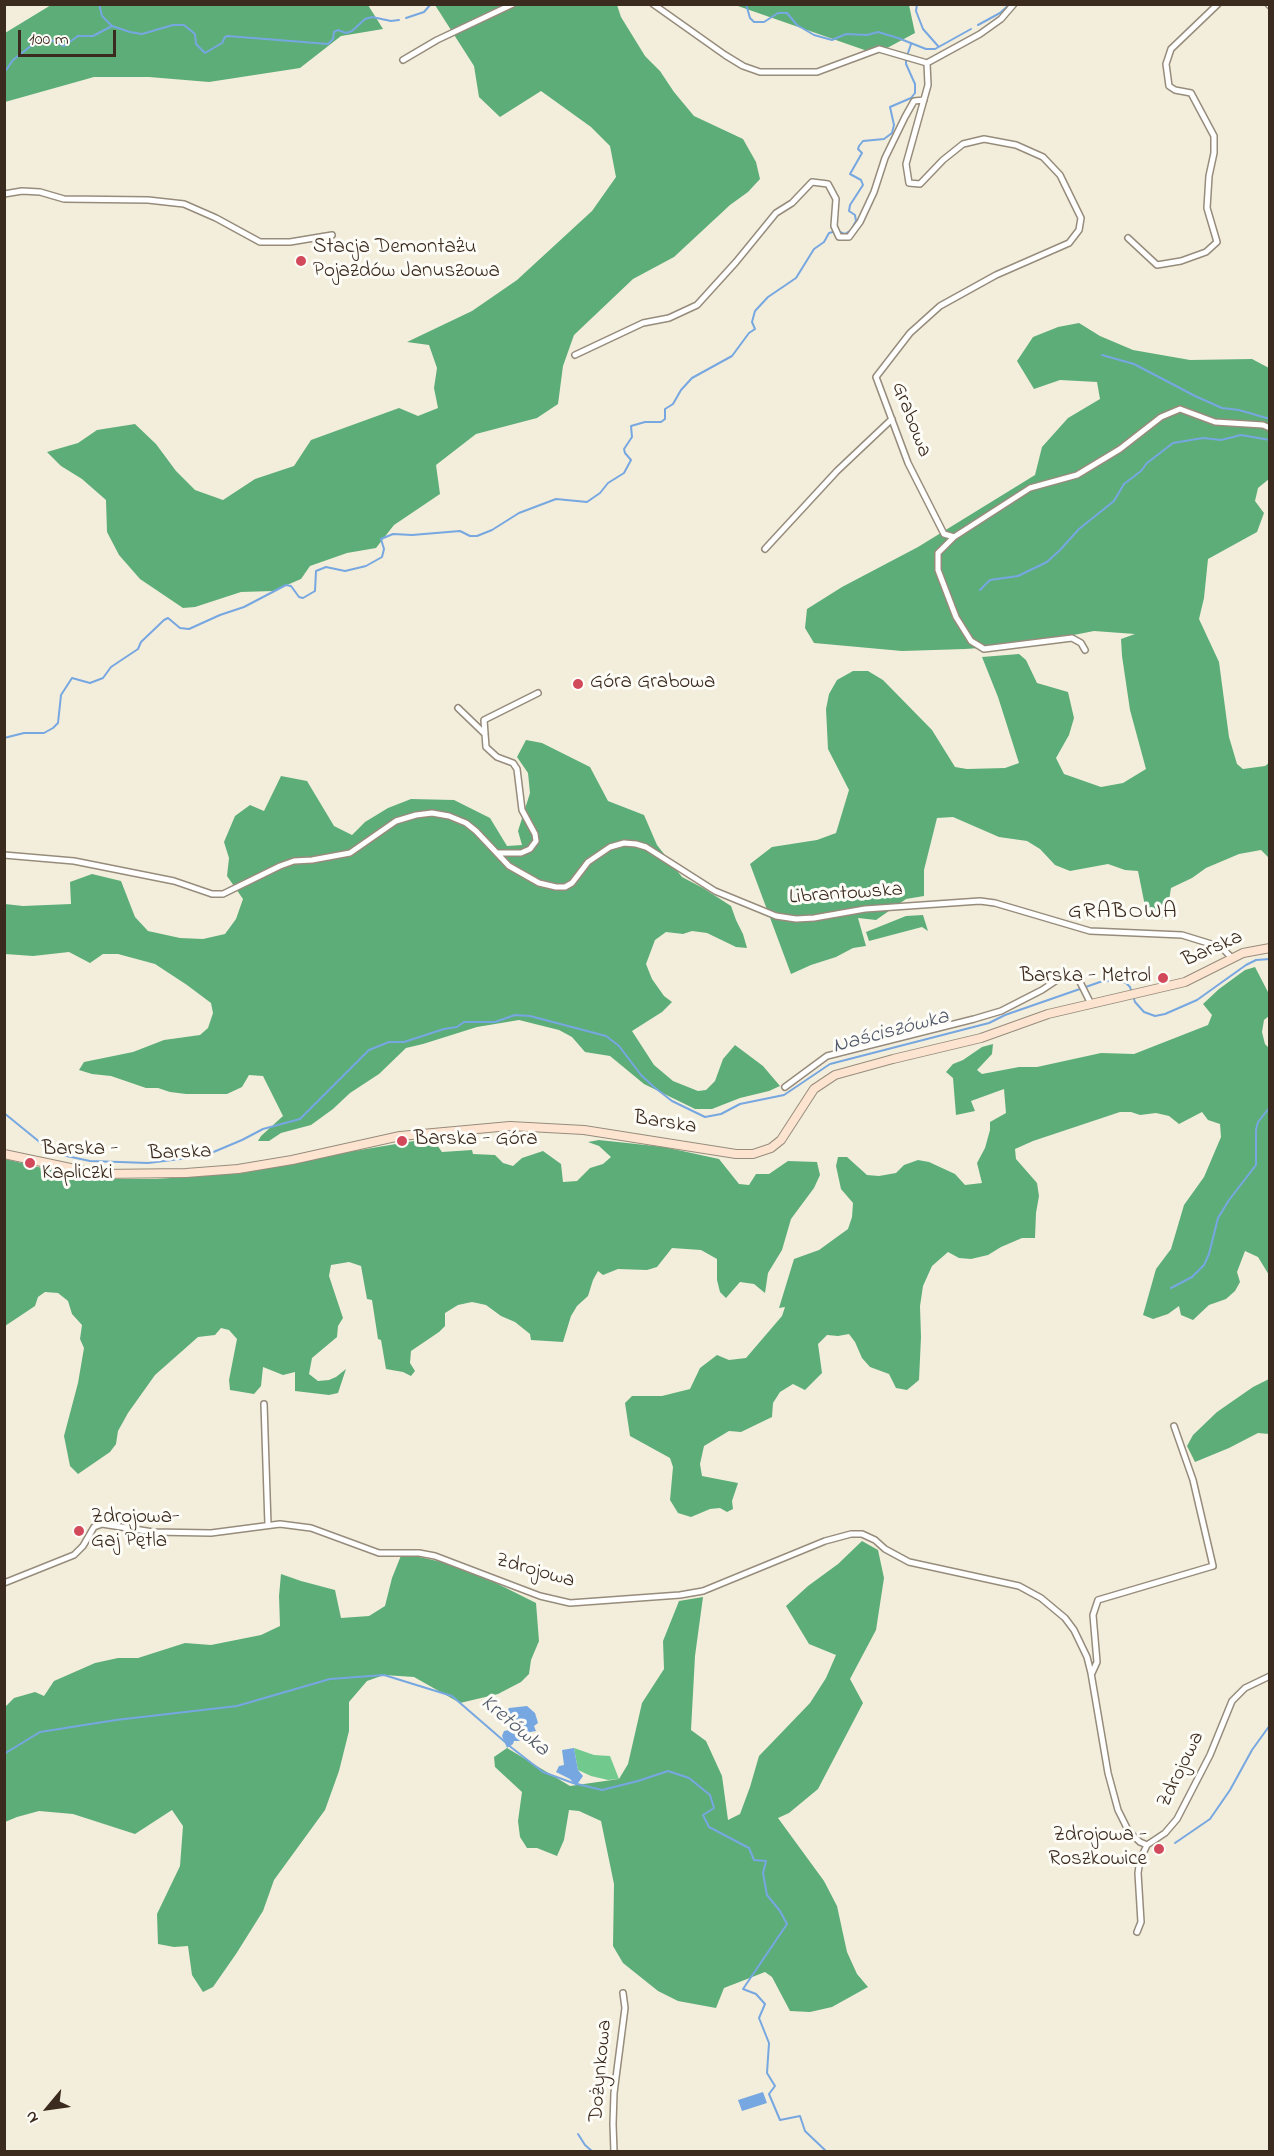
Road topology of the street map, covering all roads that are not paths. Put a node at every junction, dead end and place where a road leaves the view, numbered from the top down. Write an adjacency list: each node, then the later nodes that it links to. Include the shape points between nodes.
1 (513, 4): 5 (street)
2 (653, 4): 6 (street, via 724,55 760,72 817,72 879,49)
3 (1014, 4): 6 (street, via 980,34)
4 (1218, 4): 10 (street, via 1171,49 1166,64 1169,86 1191,93 1214,136 1207,208 1217,242 1206,252 1157,265)
5 (403, 60)
6 (927, 66): 7 (street, Grabowa)
7 (924, 100): 11 (street, via 914,101 905,117 860,222 849,237 839,237 834,226 836,199 828,184 812,182 776,213 697,305 669,318 643,323); 12 (street, Grabowa, via 906,165 909,183 920,184 963,144 984,139 1016,145 1043,157 1060,175 1081,218 1079,230 1069,243 996,275 940,306 910,333 876,377)
8 (4, 194): 9 (street, via 40,192 64,199 184,204 260,242)
9 (332, 236)
10 (1128, 238)
11 (575, 355)
12 (892, 419): 14 (street, Grabowa, via 908,463 935,517 944,534); 15 (street, via 837,471)
13 (1269, 428): 14 (street, via 1215,422 1180,409 1161,417 1120,449 1077,475 1030,488)
14 (954, 537): 16 (street, via 938,553 938,570 956,617 971,640 984,649 1072,638)
15 (765, 549)
16 (1084, 650)
17 (538, 693): 19 (street, via 484,720)
18 (458, 708): 19 (street)
19 (485, 734): 20 (street, via 486,747 518,769 522,810 536,834 530,849)
20 (498, 853): 21 (street, Librantowska, via 466,823 432,813 396,821 350,853 294,861 222,894 74,861); 23 (street, Librantowska, via 523,876 556,888 572,883 588,862 610,847 636,844 715,891 776,916 814,918 865,909 980,901 1090,931 1182,935 1221,946)
21 (4, 855)
22 (1269, 948): 23 (street, Barska)
23 (1232, 958): 24 (street, Barska, via 1185,982)
24 (1091, 1004): 25 (street, via 1077,976 1066,974 1000,1011 827,1056); 26 (street, Barska, via 835,1076 813,1089 781,1140 753,1154 584,1130 510,1126 400,1136 292,1160 186,1173 99,1174)
25 (785, 1087)
26 (4, 1154)
27 (264, 1404): 29 (street)
28 (1174, 1426): 31 (street, Zdrojowa, via 1193,1480 1213,1566 1098,1600 1093,1615 1097,1662)
29 (268, 1525): 30 (street, Zdrojowa, via 211,1533 153,1532 102,1524 94,1527 74,1555); 31 (street, Zdrojowa, via 311,1528 379,1552 435,1556 540,1596 570,1603 703,1591 825,1541 862,1534 909,1562 1019,1586 1041,1598 1074,1630)
30 (4, 1583)
31 (1092, 1673): 33 (street, Zdrojowa, via 1118,1810 1129,1832)
32 (1269, 1676): 33 (street, Zdrojowa, via 1245,1688 1232,1701 1177,1819)
33 (1147, 1845): 34 (street, via 1138,1873 1141,1922)
34 (1137, 1932)
35 (623, 1993): 36 (street, Dożynkowa, via 625,2008 614,2093)
36 (614, 2151)

